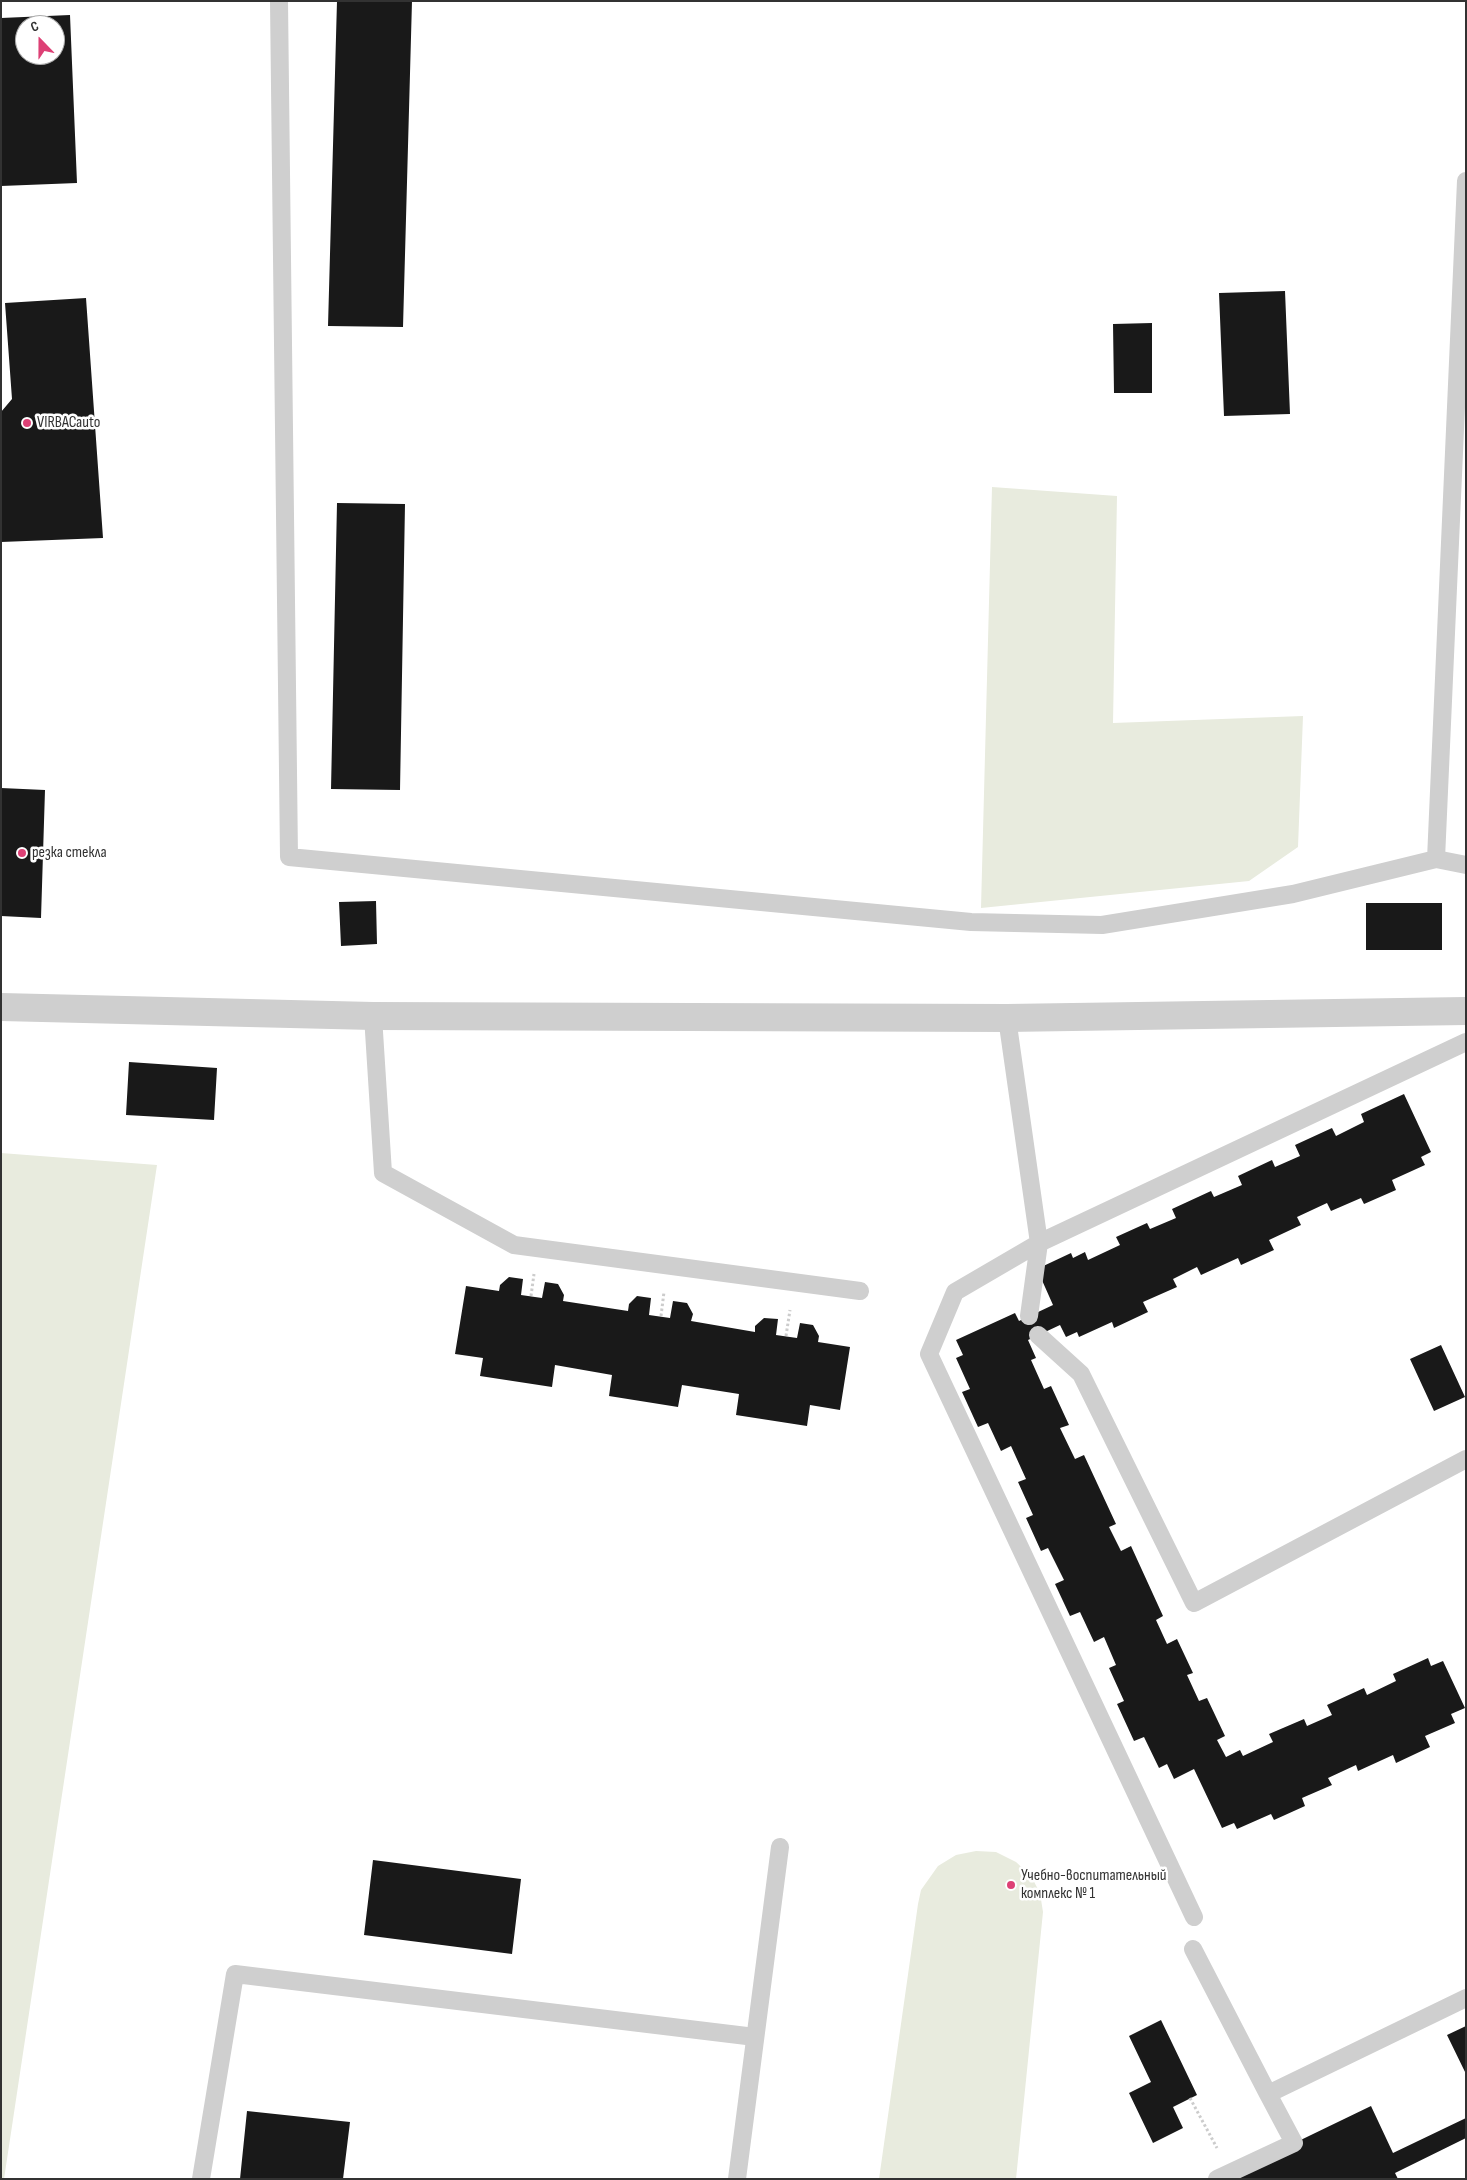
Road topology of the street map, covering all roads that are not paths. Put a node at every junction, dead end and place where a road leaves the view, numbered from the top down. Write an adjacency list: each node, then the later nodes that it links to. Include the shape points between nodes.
1 (279, 1): 3 (lane, via 289,857 971,922 1102,924 1293,894)
2 (1466, 181): 3 (lane)
3 (1436, 859): 4 (lane)
4 (1466, 865)
5 (1, 1006): 7 (street)
6 (1466, 1011): 8 (street)
7 (373, 1016): 8 (street); 11 (lane, via 383,1173 514,1245)
8 (1006, 1018): 10 (lane)
9 (1466, 1042): 10 (lane)
10 (1039, 1243): 12 (lane); 16 (lane, via 956,1292 929,1354)
11 (860, 1291)
12 (1029, 1316)
13 (1038, 1335): 14 (lane, via 1082,1374 1194,1603)
14 (1466, 1460)
15 (780, 1847): 19 (lane)
16 (1194, 1916)
17 (1193, 1949): 20 (lane)
18 (1466, 1998): 20 (lane)
19 (755, 2037): 22 (lane, via 234,1974); 23 (lane)
20 (1268, 2094): 21 (lane, via 1294,2143)
21 (1224, 2176)
22 (201, 2179)
23 (737, 2179)

